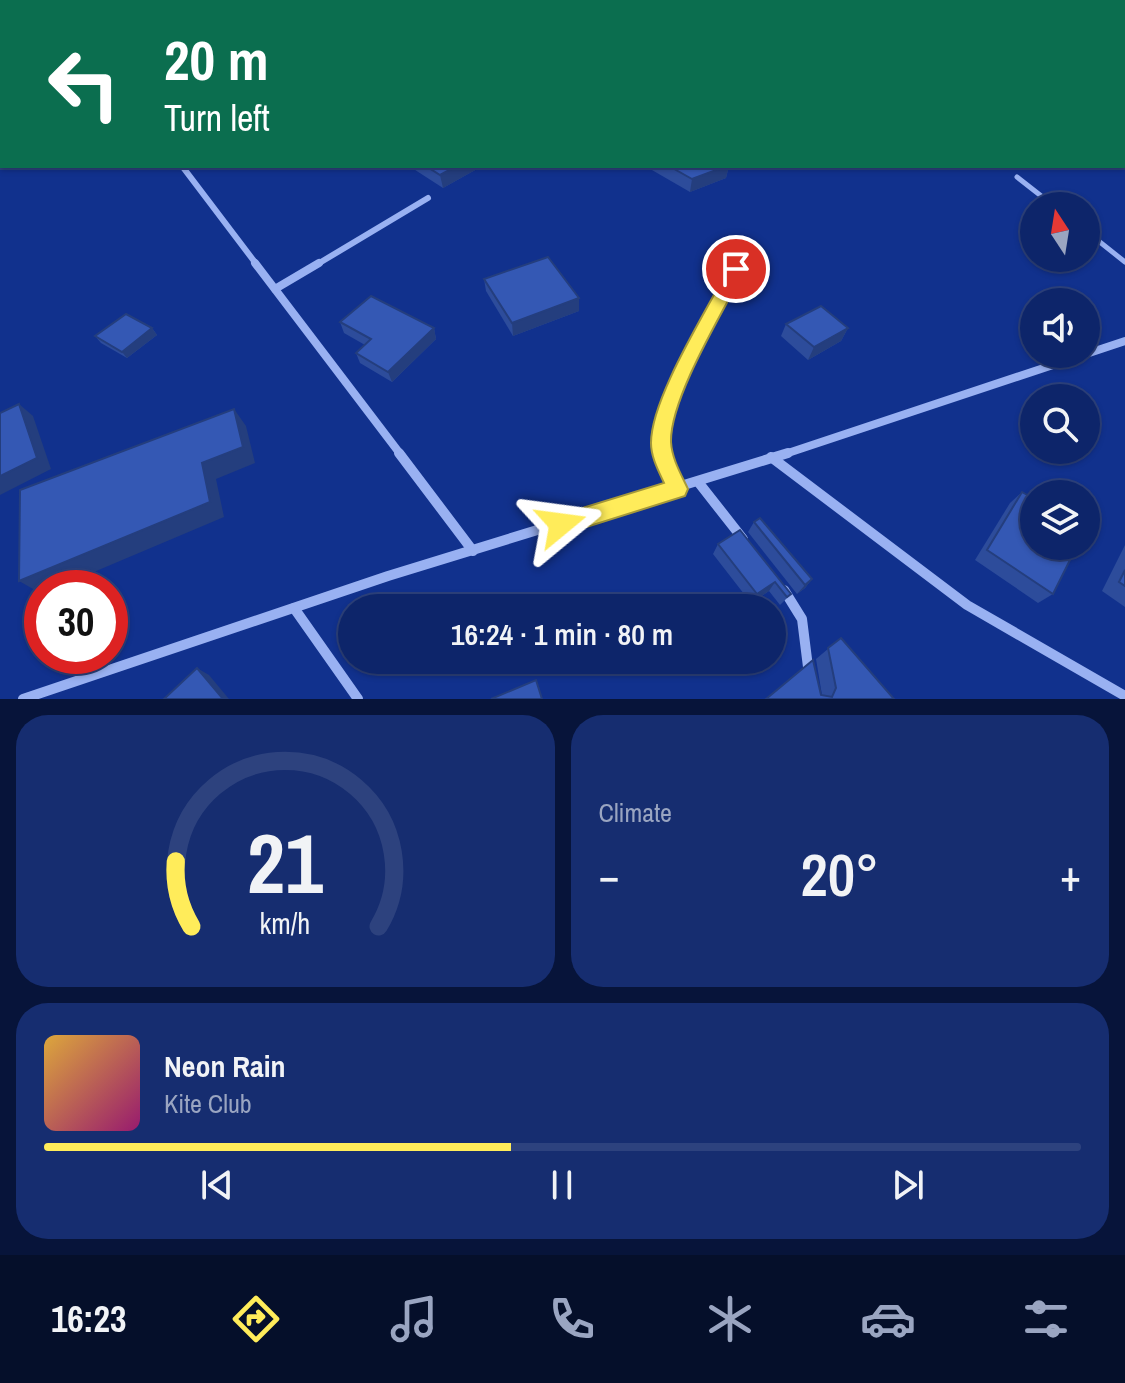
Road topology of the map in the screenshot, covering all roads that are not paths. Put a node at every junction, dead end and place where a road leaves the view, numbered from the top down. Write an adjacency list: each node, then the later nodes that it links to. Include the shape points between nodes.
1 (184, 168): 8 (street)
2 (1017, 177): 3 (lane)
3 (1036, 192)
4 (428, 198): 8 (street)
5 (1100, 242): 6 (lane)
6 (1125, 262)
7 (736, 269): 12 (street, via 666,406 663,456)
8 (275, 289): 14 (street)
9 (1125, 341): 10 (street)
10 (771, 457): 11 (street); 18 (street, via 967,605)
11 (699, 483): 12 (street); 13 (street)
12 (677, 489): 14 (street)
13 (747, 544)
14 (473, 551): 16 (street)
15 (776, 580): 17 (street, via 802,619)
16 (294, 608): 19 (street); 20 (street)
17 (811, 682)
18 (1125, 696)
19 (23, 699)
20 (358, 699)

